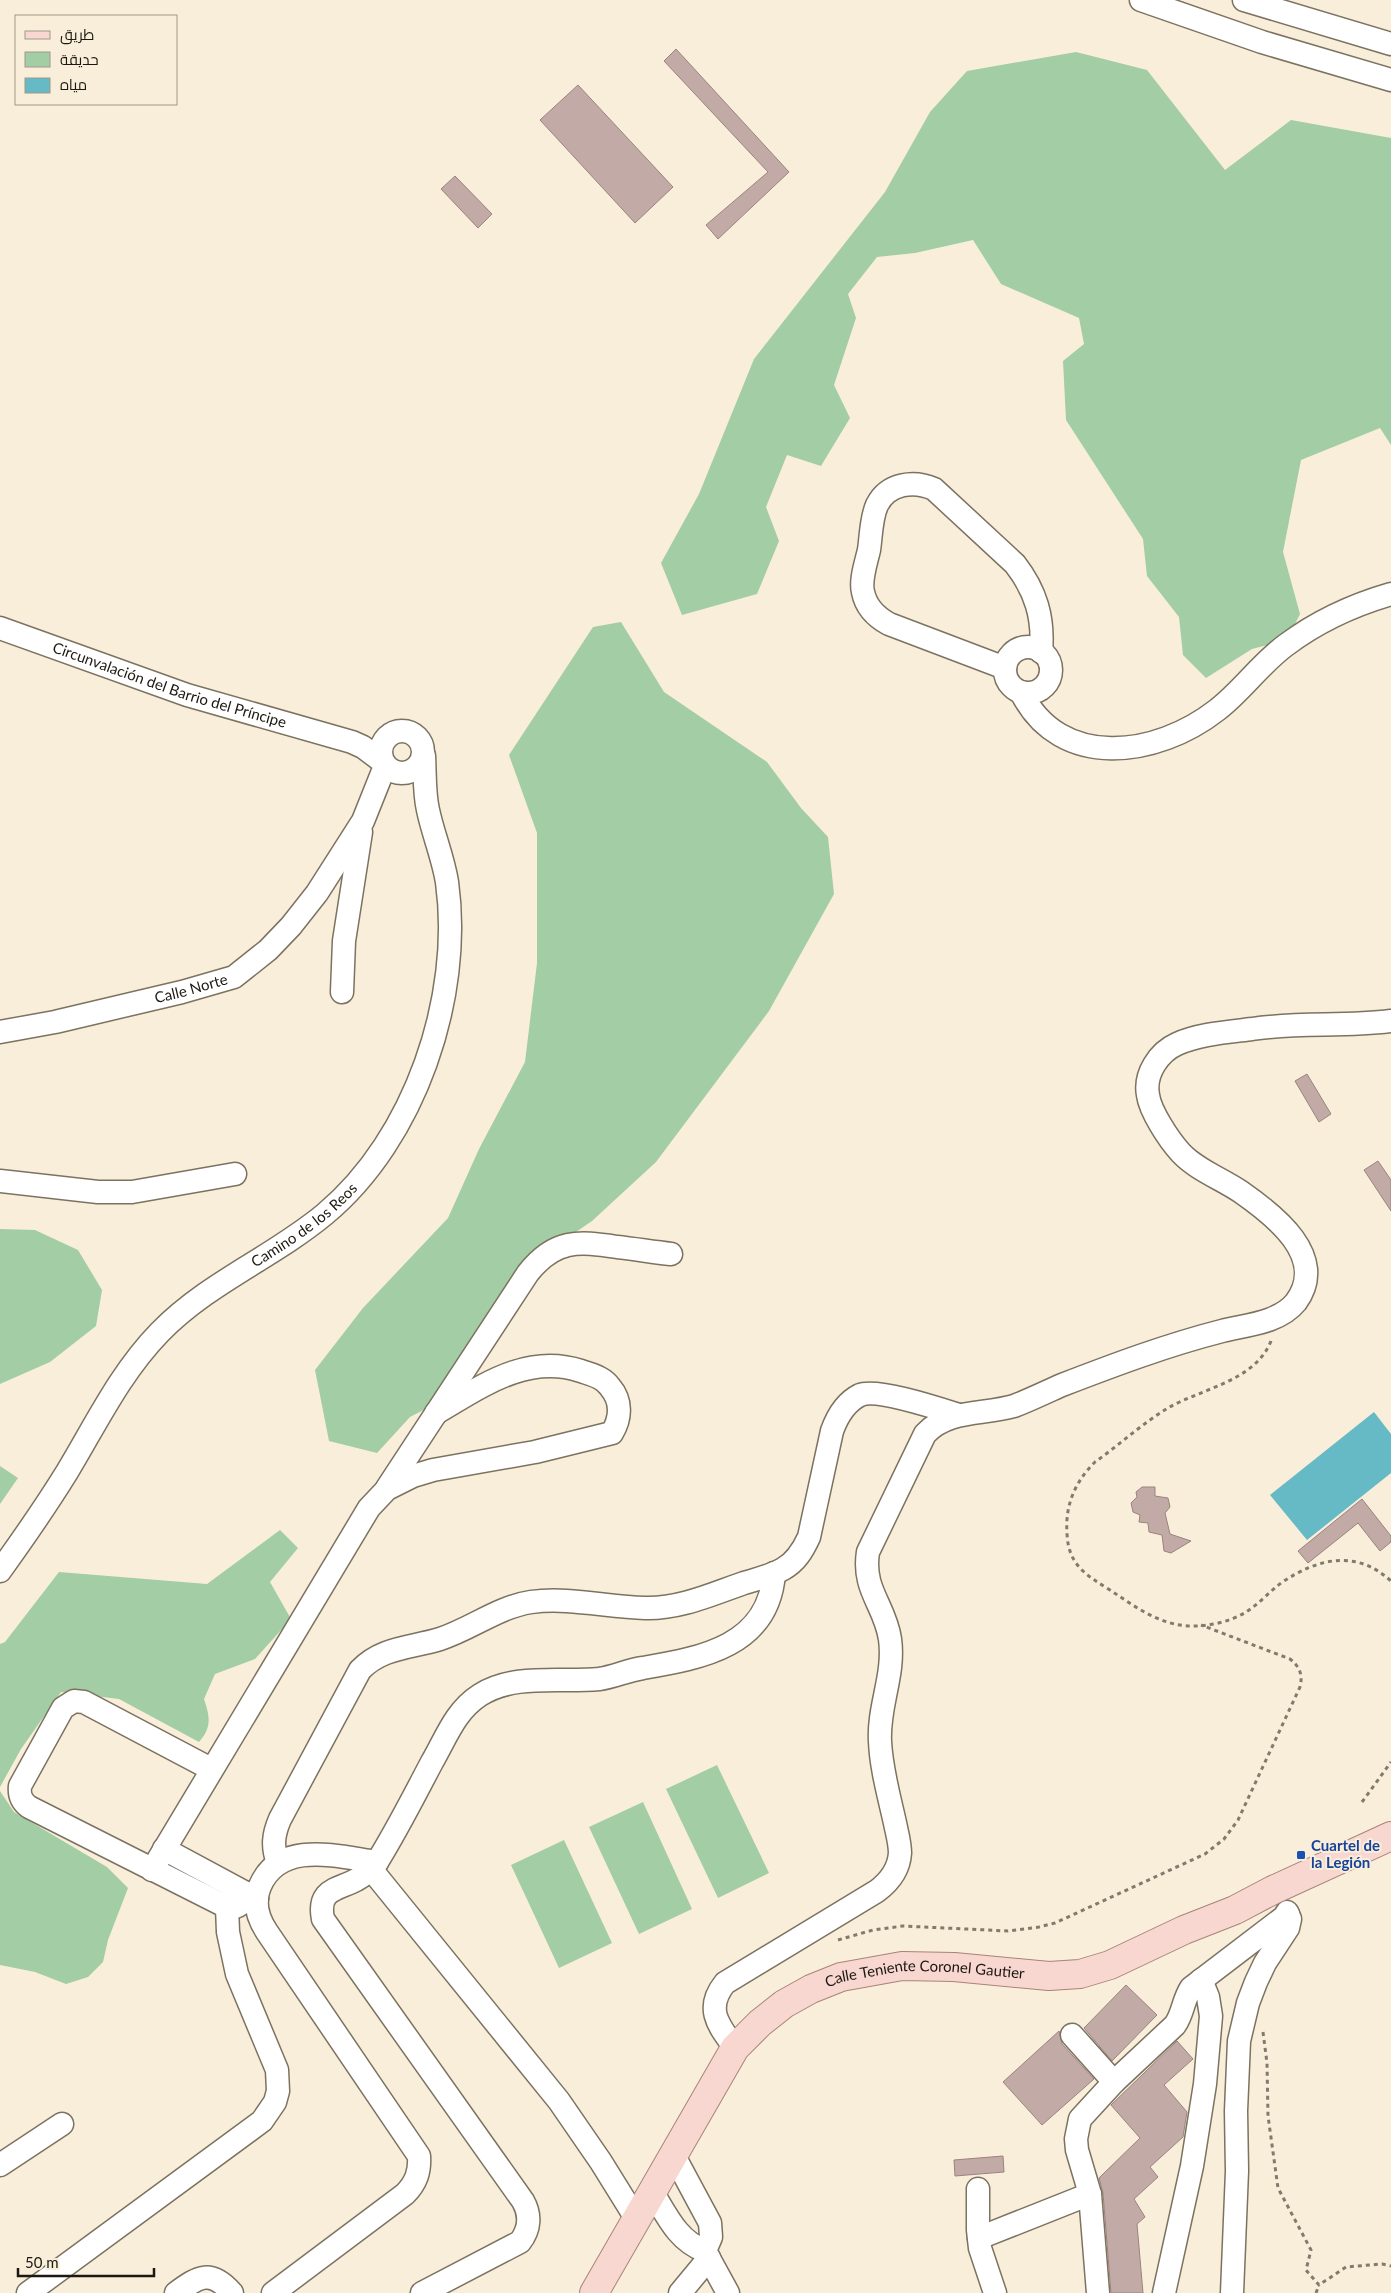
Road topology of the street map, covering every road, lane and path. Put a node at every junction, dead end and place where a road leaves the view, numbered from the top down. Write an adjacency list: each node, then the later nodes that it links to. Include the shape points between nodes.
1 (1141, 0): 4 (street, via 1262,42)
2 (1244, 0): 3 (street)
3 (1391, 44)
4 (1391, 80)
5 (1391, 594): 9 (street, via 1347,609 1304,632 1266,662 1216,711 1198,723 1156,741 1111,748 1078,744 1046,727)
6 (0, 628): 11 (street, Circunvalación del Barrio del Príncipe, via 187,695)
7 (1041, 652): 8 (street, via 1034,648 1019,650 1007,660); 8 (street, via 1039,607 1015,564 934,489 907,484 889,491 876,506 862,586 869,606 889,624); 9 (street, via 1050,665 1048,681 1037,691)
8 (1005, 668): 9 (street, via 1008,683)
9 (1021, 692)
10 (387, 737): 11 (street, Circunvalación del Barrio del Príncipe); 12 (street, via 396,732 409,732 420,741); 13 (street, via 381,754)
11 (340, 738): 13 (street, Circunvalación del Barrio del Príncipe, via 363,747)
12 (424, 756): 13 (street, via 414,770 406,774); 14 (street, Camino de los Reos)
13 (388, 767): 14 (street, Camino de los Reos); 15 (street)
14 (427, 808): 26 (street, Camino de los Reos, via 447,882 446,972 435,1031 403,1116 370,1167 328,1212 281,1247 205,1293 165,1327 140,1354 107,1400 43,1510)
15 (363, 821): 16 (street, via 344,941); 18 (street, Calle Norte, via 291,926 268,950 234,977 55,1022)
16 (342, 992)
17 (1391, 1021): 22 (street, via 1291,1025 1204,1037 1169,1048 1150,1074 1148,1096 1161,1124 1181,1154 1261,1207 1300,1248 1306,1270 1301,1293 1290,1308)
18 (0, 1032)
19 (235, 1174): 20 (street, via 124,1192)
20 (0, 1181)
21 (670, 1254): 23 (street, via 585,1242 565,1245 545,1255 528,1273)
22 (1276, 1318): 24 (street, via 1157,1351 1014,1406); 29 (path, via 1273,1337 1255,1365 1168,1408 1095,1462 1077,1484 1068,1508 1067,1543 1082,1572 1157,1619)
23 (436, 1413): 25 (street); 25 (street, via 505,1374 552,1366 604,1380 615,1393 619,1414 612,1433 535,1452 433,1470)
24 (959, 1415): 27 (street, via 895,1396 862,1394 852,1401 836,1420 832,1432 807,1542 791,1563); 46 (street, via 941,1420 925,1434 868,1552 866,1564 870,1586 880,1605 890,1638 891,1668 881,1713 880,1743 899,1845 898,1863 890,1879 877,1891 724,1983 715,1997 714,2010 718,2024)
25 (387, 1489): 31 (street, via 369,1508)
26 (0, 1571)
27 (774, 1573): 35 (street, via 695,1600 662,1607 531,1602 442,1638 374,1658 360,1670 276,1827 273,1846); 36 (street, via 773,1591 762,1615 749,1630 713,1651 683,1662 640,1668 600,1679 527,1681 492,1689 472,1701 450,1727)
28 (1391, 1581): 29 (path, via 1368,1564 1347,1560 1330,1563 1296,1574 1256,1606 1235,1618)
29 (1201, 1625): 42 (path, via 1290,1659 1301,1676 1300,1687 1238,1820 1215,1847 1071,1916 1038,1927 1008,1931 903,1926 873,1930)
30 (1391, 1762): 32 (path)
31 (211, 1769): 34 (street); 37 (street, via 84,1702 74,1701 63,1708 20,1786 21,1798 29,1807)
32 (1362, 1802)
33 (1391, 1836): 38 (main road, Calle Teniente Coronel Gautier)
34 (164, 1850): 37 (street); 39 (street)
35 (278, 1864): 36 (street, via 302,1854 328,1855); 39 (street)
36 (374, 1866): 54 (street, via 559,2101); 63 (street, via 355,1881 331,1890 323,1901 323,1919 523,2200 528,2214 525,2235 513,2247)
37 (152, 1870): 40 (street)
38 (1273, 1890): 41 (street); 46 (main road, Calle Teniente Coronel Gautier, via 1110,1965 1080,1974 1049,1976 954,1967 902,1966 841,1977 784,2004)
39 (251, 1896): 40 (street, via 236,1907); 62 (street, via 261,1924 419,2156 416,2180 405,2194)
40 (226, 1907): 59 (street, via 237,1974 278,2070 275,2102 262,2121)
41 (1288, 1914): 43 (street); 70 (street, via 1286,1932 1265,1963 1248,2002 1239,2041 1238,2171)
42 (830, 1942)
43 (1201, 1980): 47 (street, via 1186,1995 1181,2016 1175,2025); 69 (street, via 1211,2016 1204,2084 1192,2166)
44 (1262, 2026): 58 (path, via 1267,2063 1268,2116 1278,2188 1311,2250 1306,2270)
45 (1072, 2035): 47 (street)
46 (735, 2048): 49 (main road, Calle Teniente Coronel Gautier)
47 (1114, 2082): 53 (street, via 1080,2119 1077,2150)
48 (62, 2124): 50 (street)
49 (673, 2154): 52 (main road, Calle Teniente Coronel Gautier); 56 (street, via 710,2223)
50 (0, 2165)
51 (978, 2189): 55 (street)
52 (652, 2193): 54 (main road, Calle Teniente Coronel Gautier); 56 (street, via 681,2236)
53 (1090, 2194): 55 (street); 68 (street)
54 (637, 2220): 64 (main road, Calle Teniente Coronel Gautier)
55 (979, 2238): 67 (street)
56 (707, 2255): 65 (street); 66 (street)
57 (1391, 2266): 58 (path, via 1346,2267)
58 (1319, 2284): 71 (path)
59 (28, 2293)
60 (176, 2293): 61 (street, via 196,2279 208,2277 220,2281)
61 (232, 2293)
62 (273, 2293)
63 (422, 2293)
64 (594, 2293)
65 (680, 2293)
66 (728, 2293)
67 (995, 2293)
68 (1098, 2293)
69 (1164, 2293)
70 (1232, 2293)
71 (1316, 2293)

